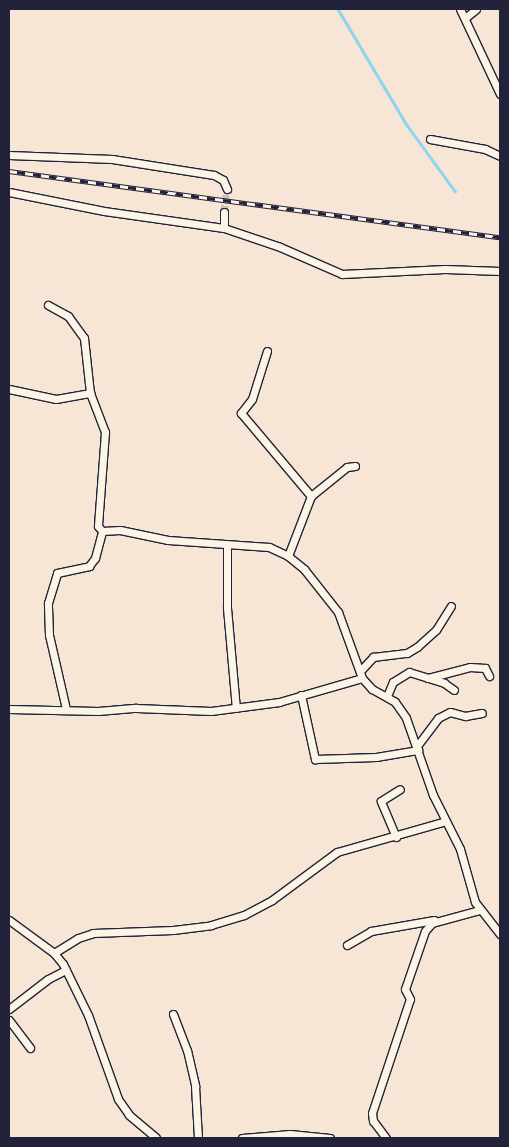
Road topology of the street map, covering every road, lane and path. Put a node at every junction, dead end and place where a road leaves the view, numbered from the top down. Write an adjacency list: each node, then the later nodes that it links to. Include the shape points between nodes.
1 (460, 9): 3 (street)
2 (476, 9): 3 (street)
3 (465, 18): 4 (street)
4 (500, 94)
5 (430, 139): 7 (street, via 485,149)
6 (9, 155): 8 (street, via 112,160 214,175 223,180)
7 (500, 156)
8 (227, 189)
9 (9, 192): 11 (street, via 104,211)
10 (224, 212): 11 (street)
11 (224, 228): 12 (street, via 280,247 342,274 445,269)
12 (500, 271)
13 (48, 305): 16 (street, via 68,316 84,338)
14 (267, 351): 18 (street, via 252,399 241,414)
15 (9, 389): 16 (street, via 56,399)
16 (90, 393): 19 (street, via 105,432 96,522)
17 (355, 466): 18 (street, via 347,467)
18 (312, 496): 21 (street)
19 (102, 531): 20 (street, via 120,530 168,540); 30 (street, via 95,558 89,566 57,573 48,603 49,634)
20 (226, 545): 21 (street, via 269,547); 31 (street)
21 (288, 556): 23 (street, via 333,602)
22 (451, 606): 23 (street, via 436,630 417,647 407,653 373,657)
23 (361, 670): 25 (street)
24 (489, 676): 26 (street, via 485,668 470,667)
25 (362, 678): 28 (street); 29 (street, via 372,689)
26 (428, 678): 27 (street); 29 (street, via 409,672 394,682)
27 (454, 690)
28 (301, 696): 31 (street); 34 (street, via 315,759 376,757)
29 (387, 696): 34 (street, via 396,702 406,718)
30 (66, 708): 31 (street, via 211,711); 32 (street)
31 (236, 708)
32 (9, 709)
33 (482, 713): 34 (street, via 464,716 450,712 438,718)
34 (417, 748): 36 (street)
35 (400, 789): 37 (street, via 381,801)
36 (446, 821): 37 (street); 38 (street, via 460,849)
37 (396, 836): 43 (street, via 337,852 272,900 244,915 211,925 173,930 93,933)
38 (480, 910): 39 (street); 41 (street)
39 (449, 919): 42 (street, via 397,924 371,931); 53 (street, via 427,926 408,976 405,989 410,999 372,1112 373,1121)
40 (9, 920): 43 (street)
41 (500, 934)
42 (347, 945)
43 (54, 953): 44 (street)
44 (66, 970): 45 (street, via 48,979); 49 (street, via 97,1038 118,1099 129,1115)
45 (9, 1009)
46 (174, 1014): 50 (street, via 195,1086)
47 (9, 1020): 48 (street)
48 (30, 1048)
49 (156, 1138)
50 (198, 1138)
51 (242, 1138): 52 (street, via 290,1134)
52 (330, 1138)
53 (386, 1138)

